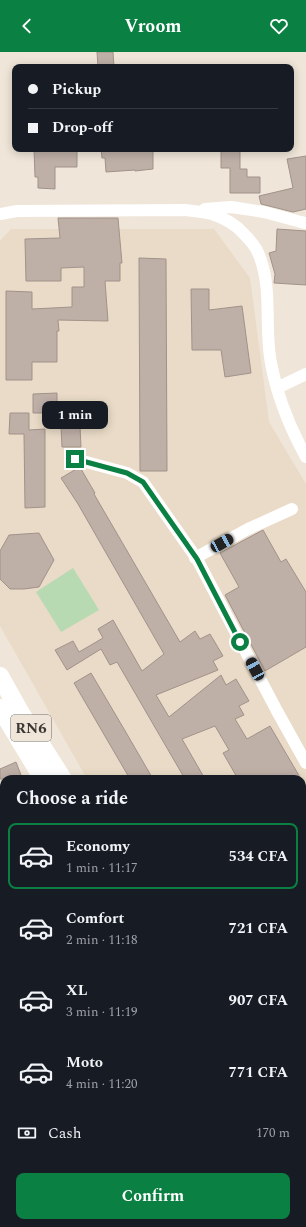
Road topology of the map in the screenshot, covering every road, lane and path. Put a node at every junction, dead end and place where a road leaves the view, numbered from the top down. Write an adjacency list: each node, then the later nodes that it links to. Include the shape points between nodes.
1 (185, 210): 2 (street, via 17,211); 3 (street, via 231,207); 5 (street, via 212,214 226,220 251,241 259,255 266,282 271,363)
2 (0, 214)
3 (306, 222)
4 (306, 374): 5 (street)
5 (277, 388): 6 (street, via 294,436)
6 (306, 457)
7 (75, 459): 9 (street, via 127,473 143,482)
8 (292, 508): 9 (street)
9 (196, 558): 12 (street)
10 (0, 676): 14 (highway, RN6)
11 (0, 708): 13 (highway, RN6)
12 (306, 763)
13 (41, 775)
14 (60, 775)

